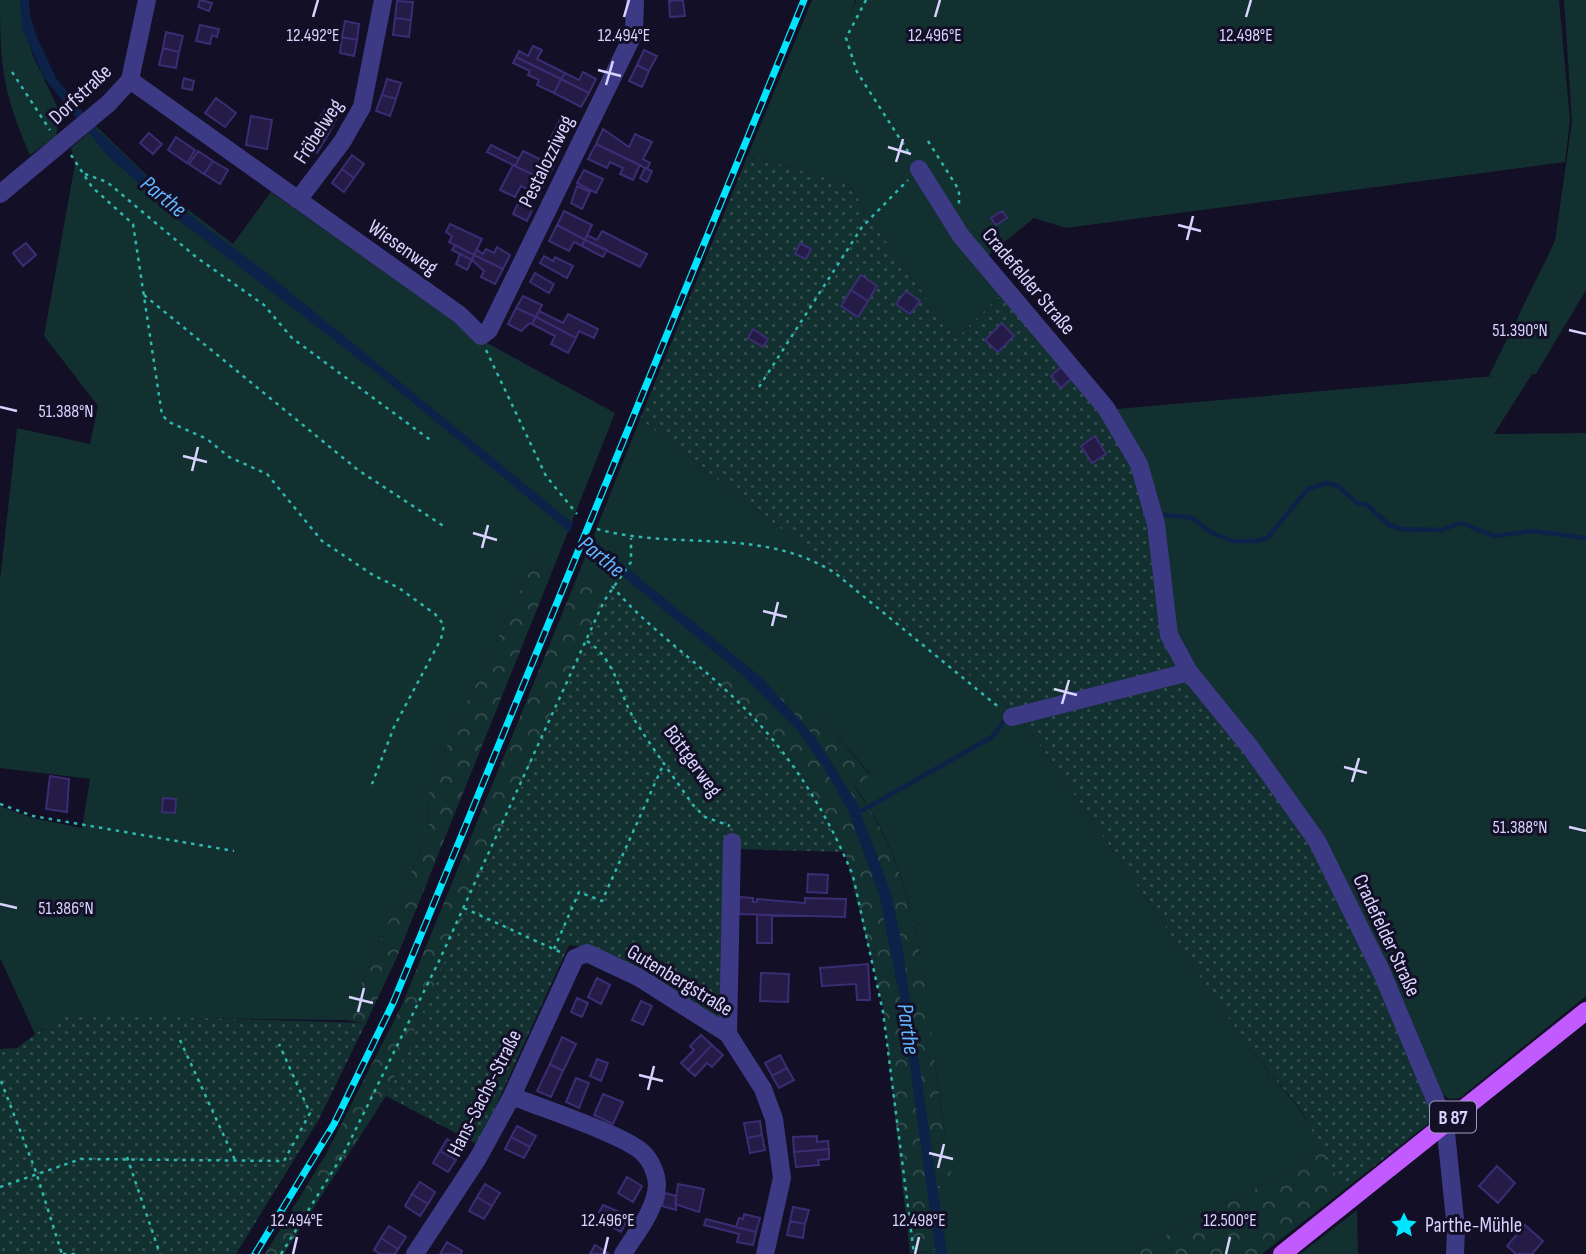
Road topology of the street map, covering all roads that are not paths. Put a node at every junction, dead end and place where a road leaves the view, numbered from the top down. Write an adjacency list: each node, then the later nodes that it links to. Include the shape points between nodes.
1 (147, 0): 4 (street, Dorfstraße)
2 (383, 0): 7 (street, Fröbelweg, via 362,107)
3 (635, 0): 8 (street, Pestalozziweg, via 634,33 489,330)
4 (130, 80): 6 (street, Dorfstraße); 7 (street, Wiesenweg)
5 (919, 169): 9 (street, Cradefelder Straße, via 961,236 1106,408 1139,464 1156,524 1169,635)
6 (0, 194)
7 (298, 200): 8 (street, Wiesenweg, via 460,315)
8 (481, 336)
9 (1189, 672): 10 (street); 16 (street, Cradefelder Straße, via 1317,841 1382,973)
10 (1012, 717)
11 (732, 842): 14 (street)
12 (581, 956): 14 (street, Gutenbergstraße, via 638,977); 15 (street, Hans-Sachs-Straße)
13 (1586, 1011): 16 (main road, B 87)
14 (728, 1034): 19 (street, Gutenbergstraße, via 763,1089 775,1119 782,1178)
15 (512, 1096): 17 (street, Hans-Sachs-Straße); 18 (street, via 628,1143 649,1159 656,1194)
16 (1445, 1123): 20 (main road, B 87); 21 (street, Cradefelder Straße)
17 (415, 1254)
18 (623, 1254)
19 (765, 1254)
20 (1282, 1254)
21 (1455, 1254)

